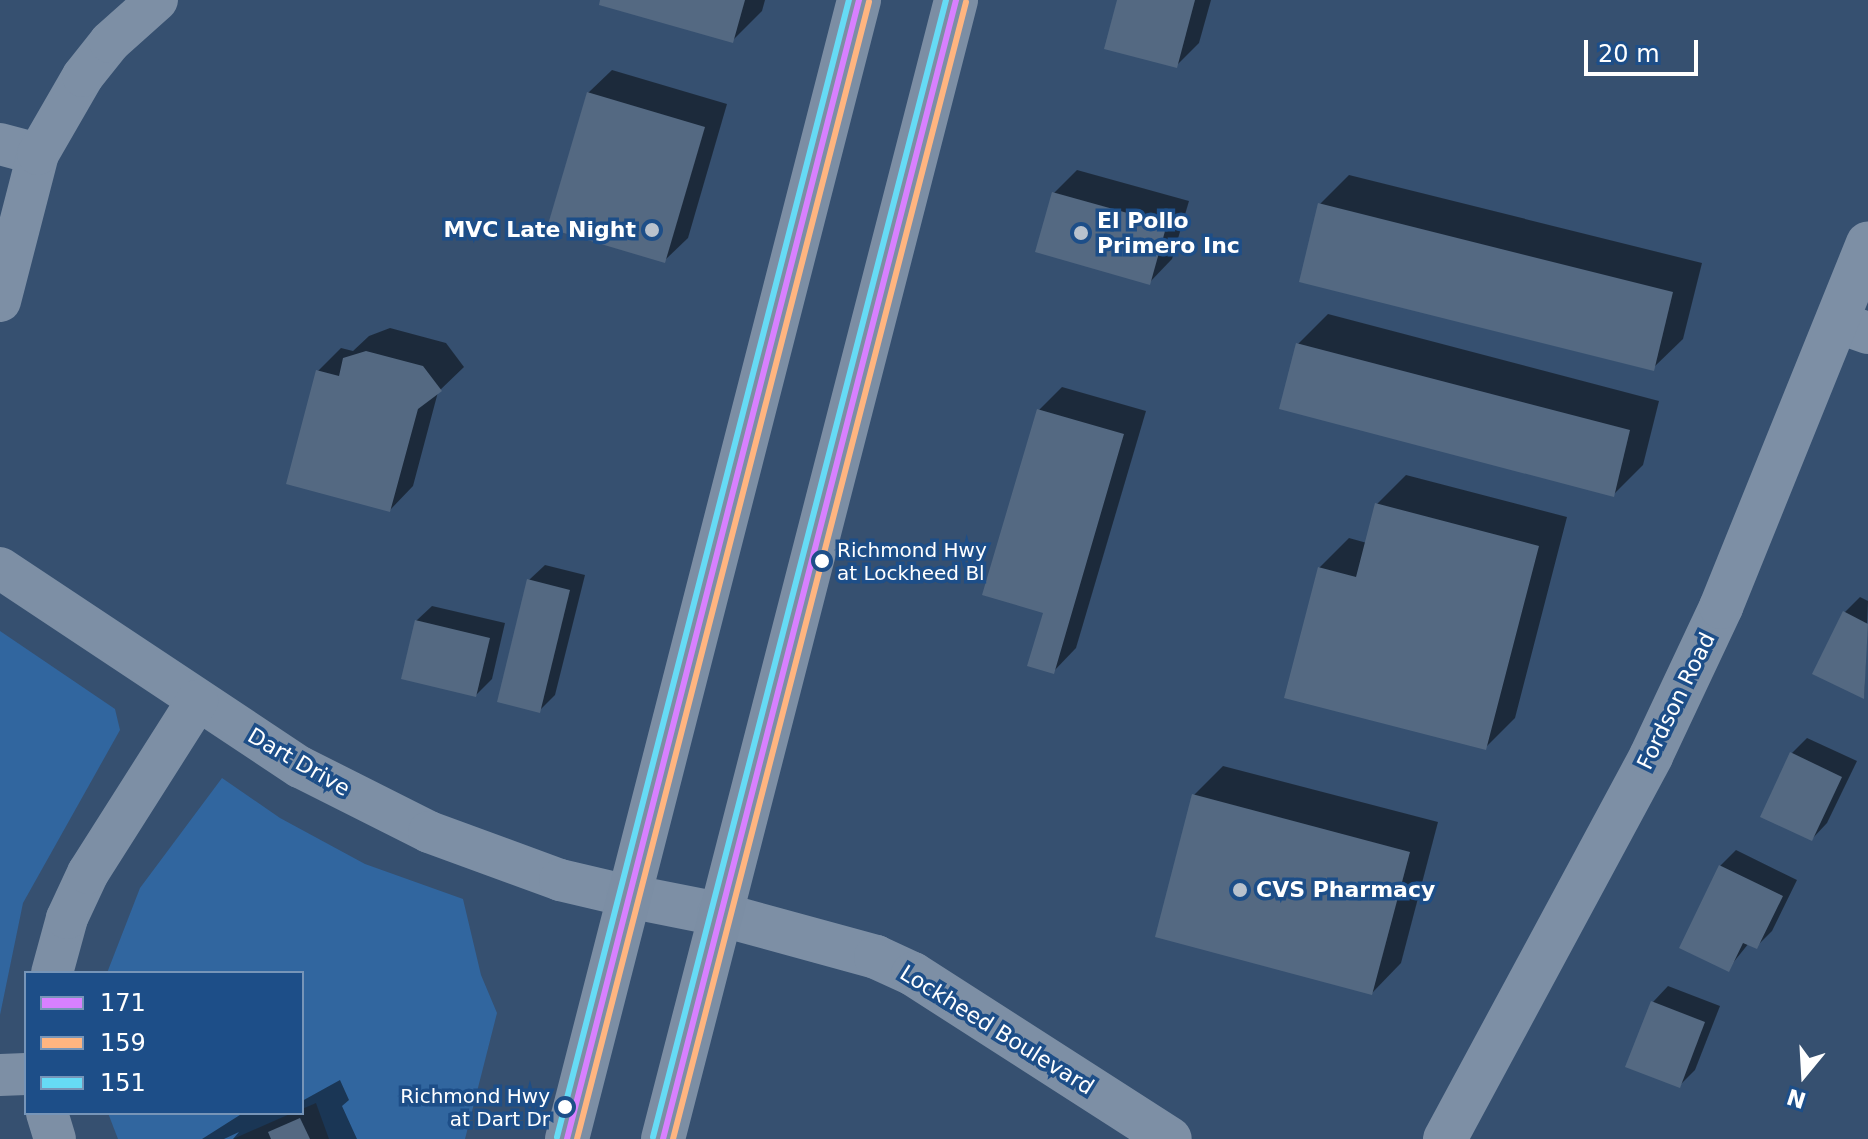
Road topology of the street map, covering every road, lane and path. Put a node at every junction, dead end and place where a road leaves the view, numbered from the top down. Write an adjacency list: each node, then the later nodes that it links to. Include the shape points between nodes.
1 (157, 0): 4 (street, via 110,42)
2 (859, 0): 10 (highway)
3 (956, 0): 11 (highway)
4 (19, 149): 6 (street)
5 (1868, 244): 7 (street, Fordson Road)
6 (0, 301)
7 (1854, 328): 20 (street, Fordson Road, via 1651,756)
8 (0, 568): 9 (street, Dart Drive)
9 (197, 701): 10 (street, Dart Drive, via 300,767 429,832 560,880); 12 (street, via 88,873 67,918)
10 (628, 896): 11 (street, Lockheed Boulevard); 17 (highway)
11 (719, 914): 18 (highway); 19 (street, Lockheed Boulevard, via 838,945 913,974)
12 (53, 971)
13 (24, 1074): 14 (street)
14 (0, 1075)
15 (48, 1115): 16 (street)
16 (55, 1139)
17 (567, 1139)
18 (663, 1139)
19 (1170, 1139)
20 (1445, 1139)

